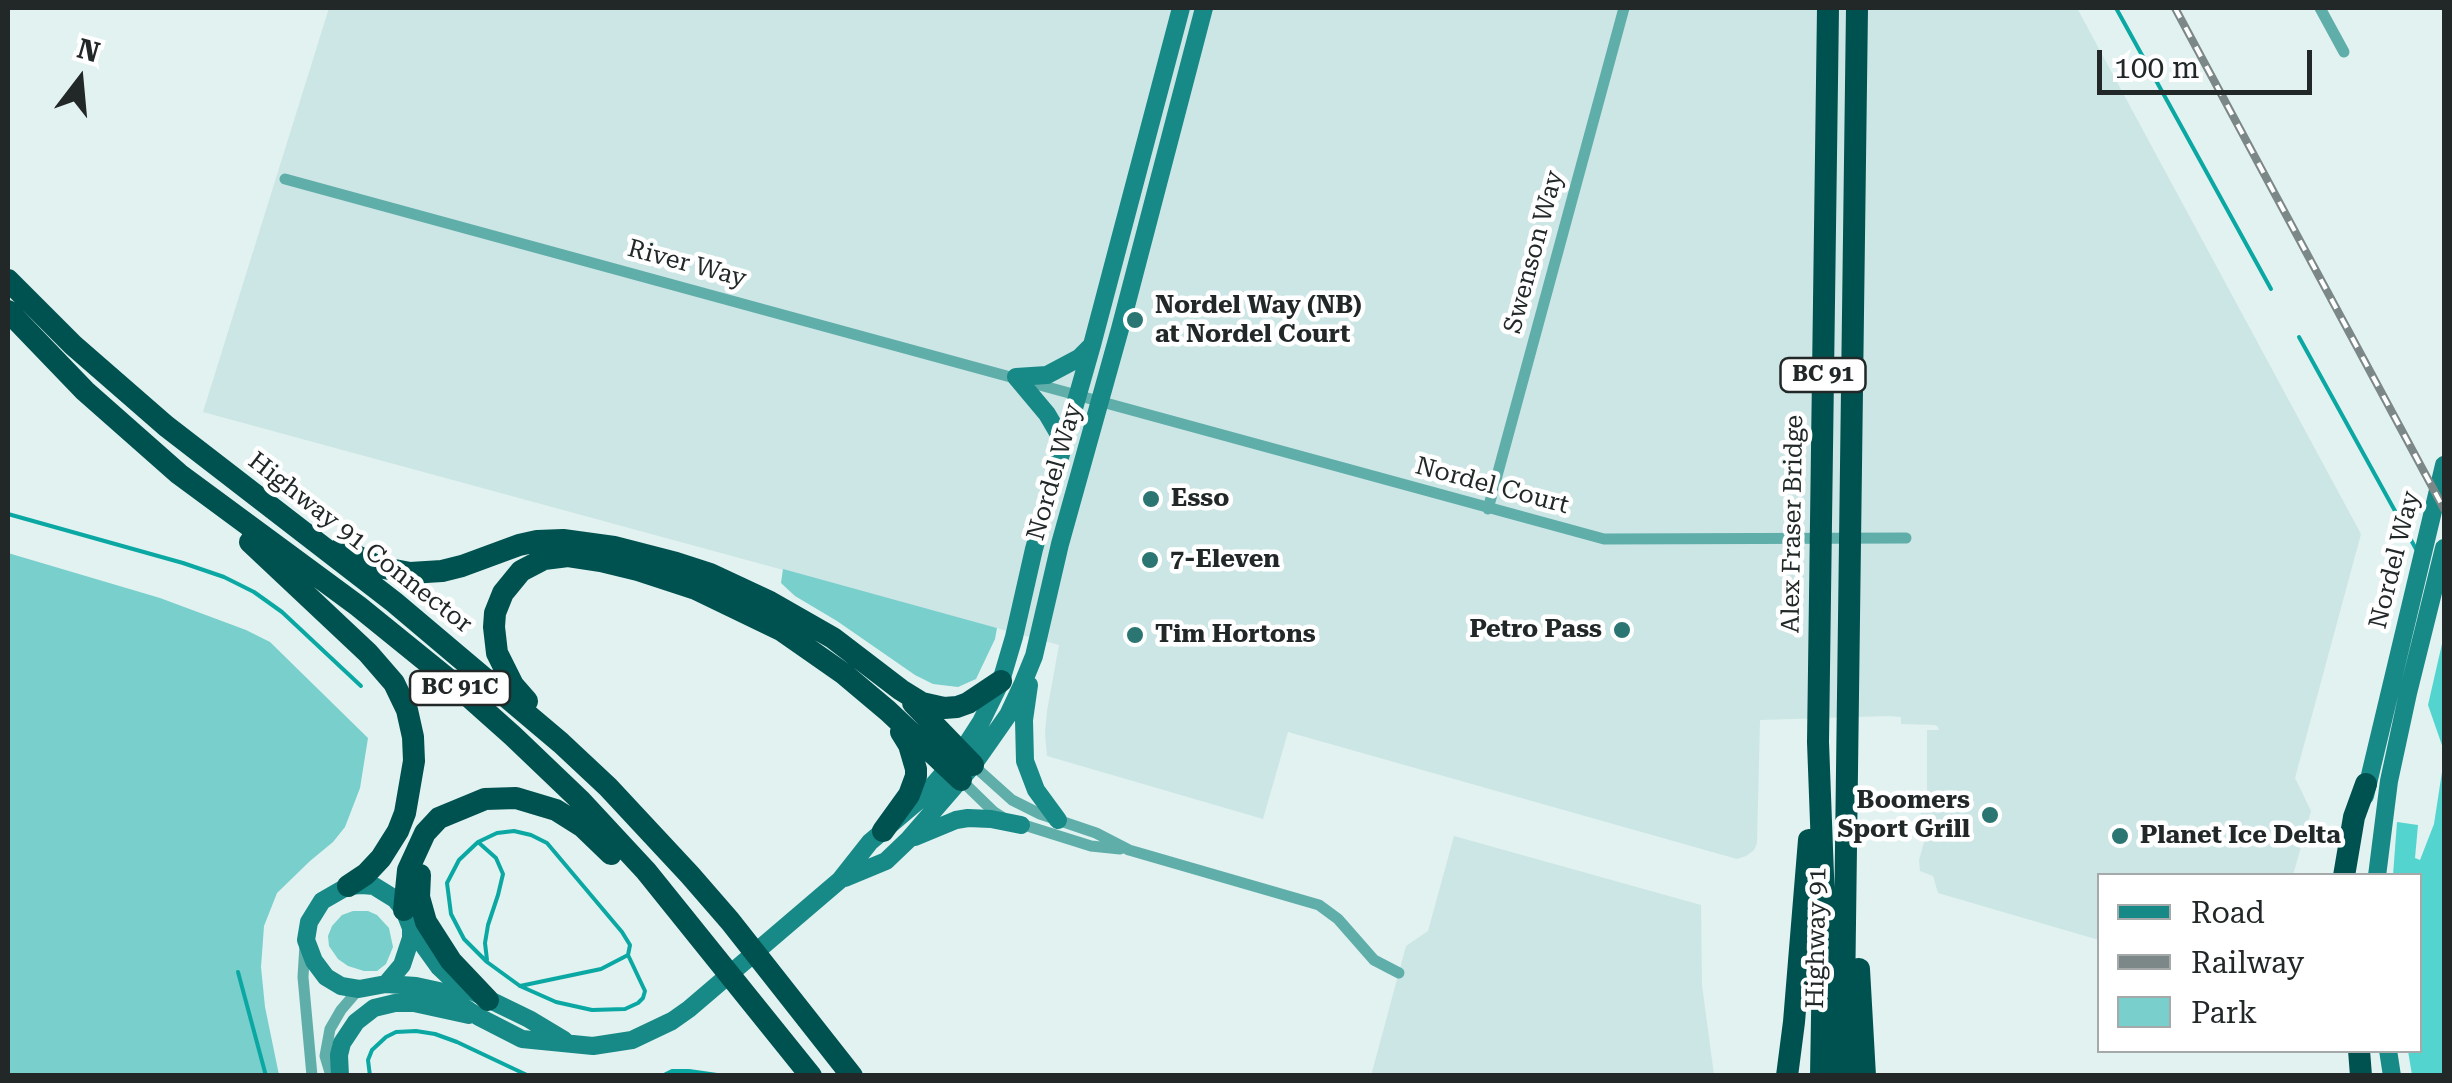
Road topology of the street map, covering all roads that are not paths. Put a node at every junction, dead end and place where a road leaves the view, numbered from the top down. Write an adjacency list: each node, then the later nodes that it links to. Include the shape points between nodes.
1 (1181, 8): 10 (street, Nordel Way)
2 (1204, 8): 13 (street, Nordel Way)
3 (1624, 8): 17 (street, Swenson Way)
4 (1828, 8): 26 (highway, Alex Fraser Bridge / BC 91)
5 (1858, 8): 28 (highway, Highway 91 / BC 91)
6 (2320, 8): 7 (street)
7 (2344, 52)
8 (285, 178): 11 (street, River Way)
9 (10, 289): 16 (highway, Highway 91 Connector / BC 91C, via 84,391); 18 (highway, Highway 91 Connector / BC 91C, via 128,395)
10 (1092, 345): 11 (street, via 1048,375); 12 (street, Nordel Way)
11 (1016, 377): 12 (street, River Way); 14 (street)
12 (1078, 394): 13 (street, Nordel Court); 14 (street, Nordel Way)
13 (1101, 400): 17 (street, Nordel Court); 21 (street, Nordel Way)
14 (1064, 443): 22 (street, Nordel Way)
15 (2444, 465): 29 (street, Nordel Way)
16 (180, 474): 40 (highway, via 368,653 404,702 414,761 404,813 382,858); 43 (highway, Highway 91 Connector / BC 91C, via 458,687 581,801)
17 (1488, 508): 19 (street, Nordel Court, via 1604,539)
18 (290, 520): 23 (highway, via 364,560 410,573 442,571 550,540 676,563 794,615); 25 (highway, Highway 91 Connector / BC 91C)
19 (1906, 538)
20 (2444, 548): 38 (street, Nordel Way, via 2389,781)
21 (1034, 656): 27 (street, Nordel Way, via 1008,715); 31 (street, via 1025,761)
22 (1001, 680): 23 (highway, via 958,707 922,703); 27 (street, Nordel Way)
23 (901, 690): 27 (highway)
24 (888, 711): 25 (highway, via 800,641 714,596 614,564 552,557 528,565 510,582 496,613 494,642 513,685); 27 (highway); 33 (highway, via 916,769 909,794)
25 (561, 742): 52 (highway, Highway 91 Connector / BC 91C, via 730,921)
26 (1818, 742): 53 (highway); 54 (highway, Highway 91 / BC 91)
27 (961, 767): 31 (street, via 1024,808); 32 (street, via 994,812); 33 (street, Nordel Way); 34 (street, Nordel Way)
28 (1847, 777): 55 (highway, Highway 91 / BC 91); 56 (highway)
29 (2366, 784): 36 (highway); 37 (street)
30 (464, 806): 41 (highway, via 439,818 419,843 408,870); 43 (highway, via 516,798 569,816); 47 (highway, via 427,849 419,897 426,922)
31 (1058, 820): 35 (street)
32 (1021, 825): 34 (street, via 968,818); 35 (street)
33 (883, 831): 39 (street, Nordel Way)
34 (910, 839): 39 (street, Nordel Way, via 886,861)
35 (1129, 850): 44 (street, via 1320,905 1374,960)
36 (2344, 873)
37 (2356, 873)
38 (2377, 873)
39 (840, 880): 47 (street, Nordel Way, via 706,996 632,1040 570,1044 529,1019)
40 (348, 886): 41 (street, via 374,886 396,899); 42 (street, via 322,902)
41 (407, 919): 45 (street, via 406,955); 47 (street, Nordel Way, via 439,967)
42 (306, 940): 46 (street, via 326,977); 48 (street)
43 (705, 942): 51 (highway, Highway 91 Connector / BC 91C)
44 (1399, 973)
45 (386, 984): 46 (street); 47 (street, Nordel Way, via 416,986)
46 (360, 989): 49 (street, via 330,1029 325,1056)
47 (484, 1009): 50 (street, via 414,1003 374,1008 342,1043)
48 (312, 1076)
49 (331, 1076)
50 (340, 1076)
51 (811, 1076)
52 (852, 1076)
53 (1789, 1076)
54 (1821, 1076)
55 (1843, 1076)
56 (1865, 1076)

